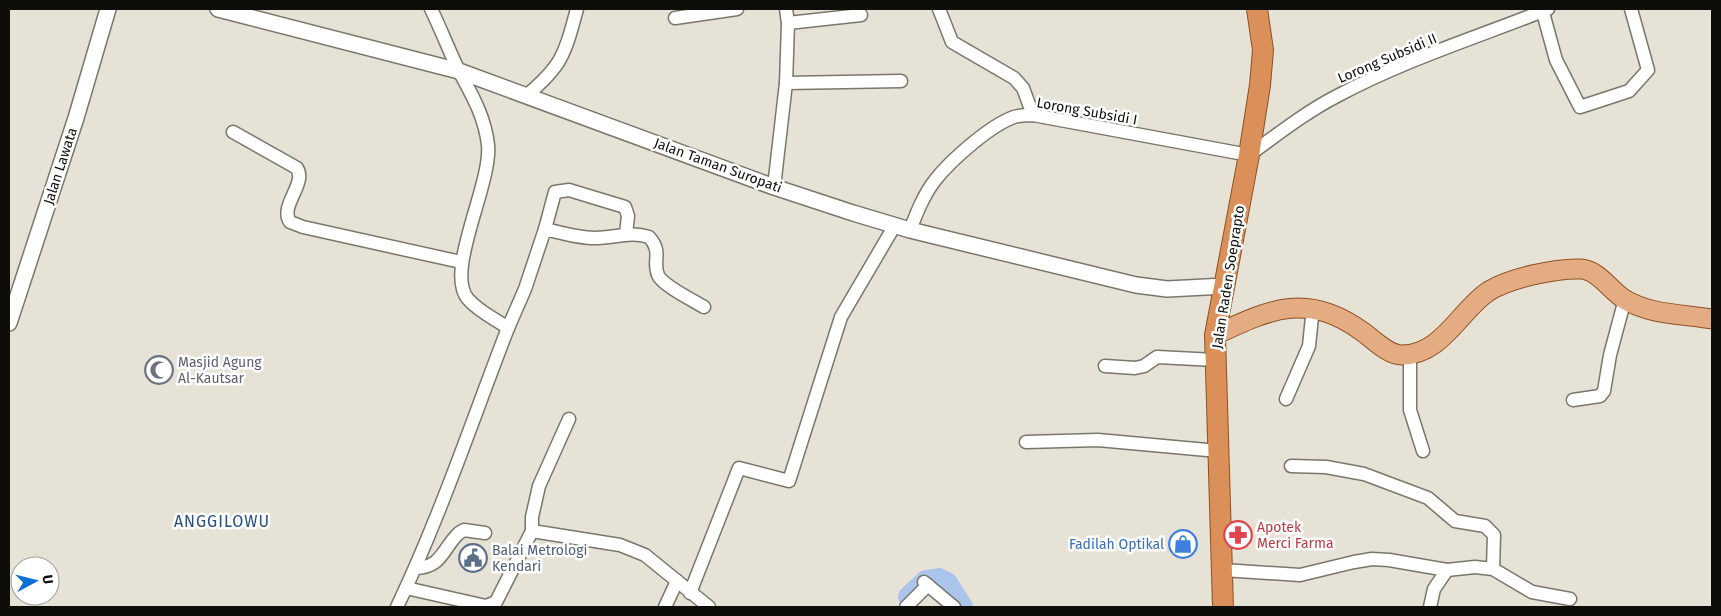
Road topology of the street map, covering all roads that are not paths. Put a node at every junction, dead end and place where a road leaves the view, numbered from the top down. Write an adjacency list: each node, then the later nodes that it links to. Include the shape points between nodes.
1 (108, 9): 32 (street, Jalan Lawata)
2 (218, 9): 14 (street, Jalan Taman Suropati)
3 (431, 9): 14 (street)
4 (577, 9): 17 (street, via 557,67)
5 (737, 9): 12 (street)
6 (786, 9): 13 (street)
7 (939, 9): 18 (street, via 952,42 1014,78 1023,88)
8 (1256, 9): 20 (highway, Jalan Raden Soeprapto, via 1263,50)
9 (1631, 9): 10 (street, via 1648,70 1629,91 1580,106 1556,60)
10 (1544, 10): 20 (street, Lorong Subsidi II, via 1338,95)
11 (861, 15): 13 (street)
12 (675, 18)
13 (788, 24): 16 (street)
14 (460, 71): 17 (street, Jalan Taman Suropati); 26 (street, via 478,105 488,145 487,166)
15 (902, 81): 16 (street)
16 (786, 83): 21 (street)
17 (527, 95): 21 (street, Jalan Taman Suropati)
18 (1033, 115): 20 (street, Lorong Subsidi I); 24 (street, Lorong Subsidi I, via 1015,117 1000,124 951,163 924,198)
19 (233, 132): 26 (street, via 299,171 287,214 290,222)
20 (1249, 155): 27 (highway, Jalan Raden Soeprapto)
21 (774, 187): 22 (street, Jalan Taman Suropati)
22 (895, 225): 24 (street, Jalan Taman Suropati); 53 (street, via 841,317 789,480 739,468)
23 (545, 229): 25 (street, via 577,237); 25 (street, via 556,192 569,190 625,207 628,216); 33 (street)
24 (910, 230): 27 (street, Jalan Taman Suropati, via 1151,288)
25 (626, 234): 29 (street, via 649,237 657,249 660,280)
26 (461, 262): 33 (street, via 460,281 468,300)
27 (1225, 286): 34 (highway, Jalan Raden Soeprapto)
28 (1625, 299): 31 (main road, via 1662,312); 35 (main road, via 1583,269 1522,278 1490,291 1432,345); 39 (street, via 1604,391 1600,396)
29 (704, 307)
30 (1313, 307): 34 (main road, via 1261,315); 35 (main road, via 1348,322 1392,352); 38 (street, via 1309,346)
31 (1712, 319)
32 (9, 323)
33 (508, 328): 47 (street)
34 (1215, 335): 36 (highway, Jalan Raden Soeprapto)
35 (1410, 354): 43 (street, via 1410,410)
36 (1214, 360): 37 (street, via 1157,357 1135,368); 42 (highway, Jalan Raden Soeprapto)
37 (1105, 366)
38 (1286, 399)
39 (1573, 400)
40 (569, 419): 45 (street, via 539,486)
41 (1026, 442): 42 (street, via 1098,440)
42 (1218, 451): 49 (highway, Jalan Raden Soeprapto)
43 (1423, 451)
44 (1291, 466): 48 (street, via 1326,467 1364,474 1428,498 1455,521 1485,526 1494,535)
45 (532, 531): 51 (street, via 620,545 645,555); 52 (street, via 500,596 492,605)
46 (485, 533): 47 (street, via 464,530 432,566)
47 (415, 568): 52 (street)
48 (1493, 569): 50 (street); 54 (street, via 1532,592)
49 (1223, 570): 50 (street, via 1300,575 1372,559); 60 (highway, Jalan Raden Soeprapto)
50 (1447, 570): 61 (street, via 1434,589)
51 (677, 581): 53 (street); 56 (street)
52 (406, 588): 55 (street)
53 (690, 593): 57 (street)
54 (1570, 599)
55 (396, 607)
56 (665, 607)
57 (709, 607)
58 (906, 607): 59 (street, via 926,584)
59 (954, 607)
60 (1223, 607)
61 (1430, 607)

